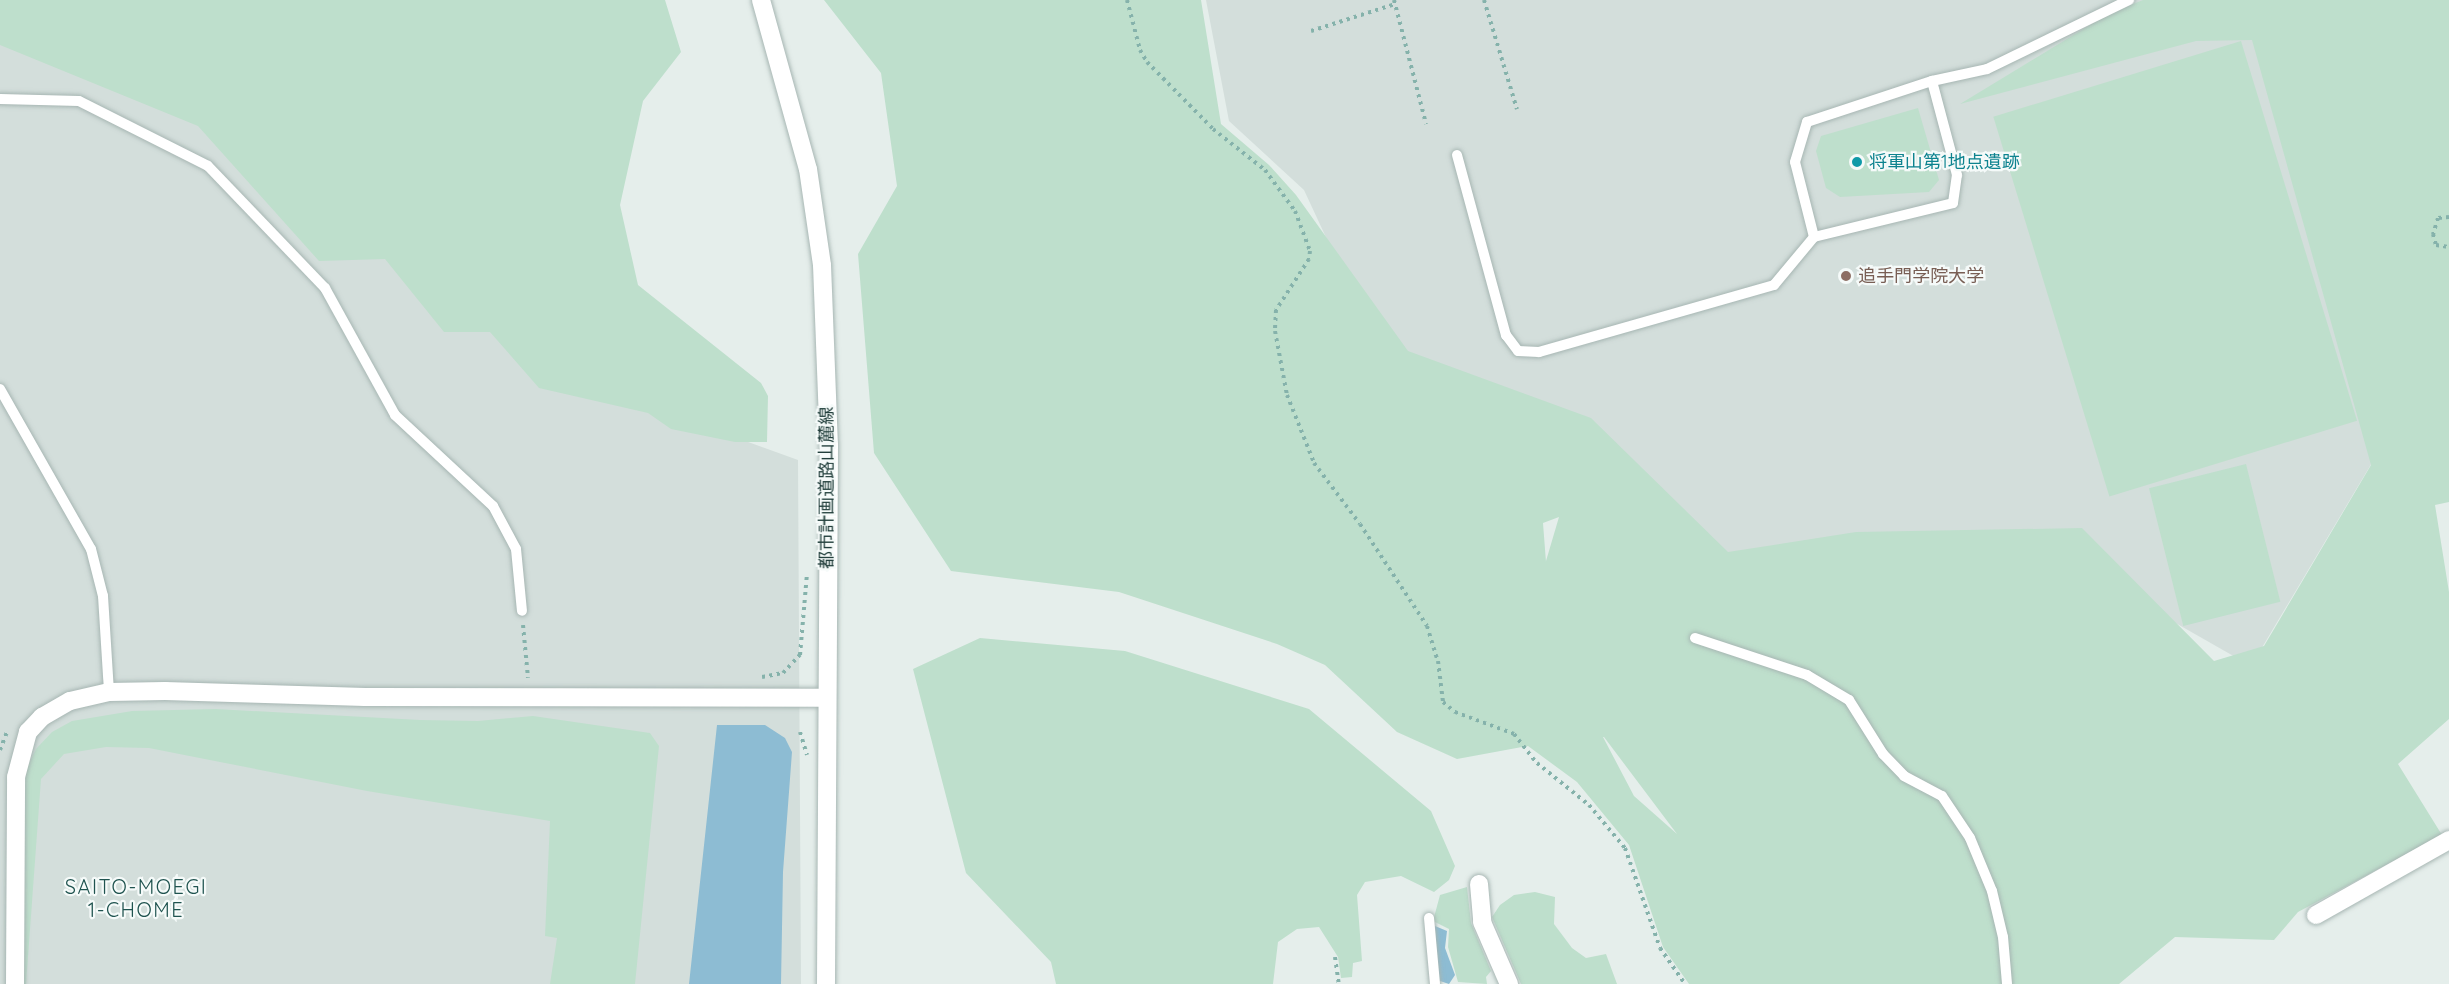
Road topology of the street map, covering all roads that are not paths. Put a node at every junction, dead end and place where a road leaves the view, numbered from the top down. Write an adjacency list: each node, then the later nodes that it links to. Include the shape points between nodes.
1 (761, 0): 11 (street, 都市計画道路山麓線, via 808,169 822,265 829,446)
2 (2129, 0): 3 (lane, via 1987,69)
3 (1932, 81): 6 (lane, via 1808,122 1795,162); 6 (lane, via 1957,175 1953,203)
4 (0, 99): 8 (lane, via 79,101 208,166 326,288 395,414 493,506 516,549)
5 (1457, 155): 6 (lane, via 1506,335 1518,351 1539,352 1774,285)
6 (1814, 237)
7 (0, 389): 10 (lane, via 91,549 103,596)
8 (522, 611)
9 (1695, 638): 20 (lane, via 1807,675 1849,700 1883,754 1904,776 1942,796 1970,838 1992,891 2003,937)
10 (109, 692): 11 (street); 16 (street, via 70,701 42,717 28,732 20,754 16,777)
11 (826, 698): 17 (street, 都市計画道路山麓線)
12 (2449, 840): 14 (street)
13 (1479, 884): 19 (street, via 1482,922)
14 (2316, 915)
15 (1429, 918): 18 (lane)
16 (15, 984)
17 (826, 984)
18 (1435, 984)
19 (1509, 984)
20 (2007, 984)

